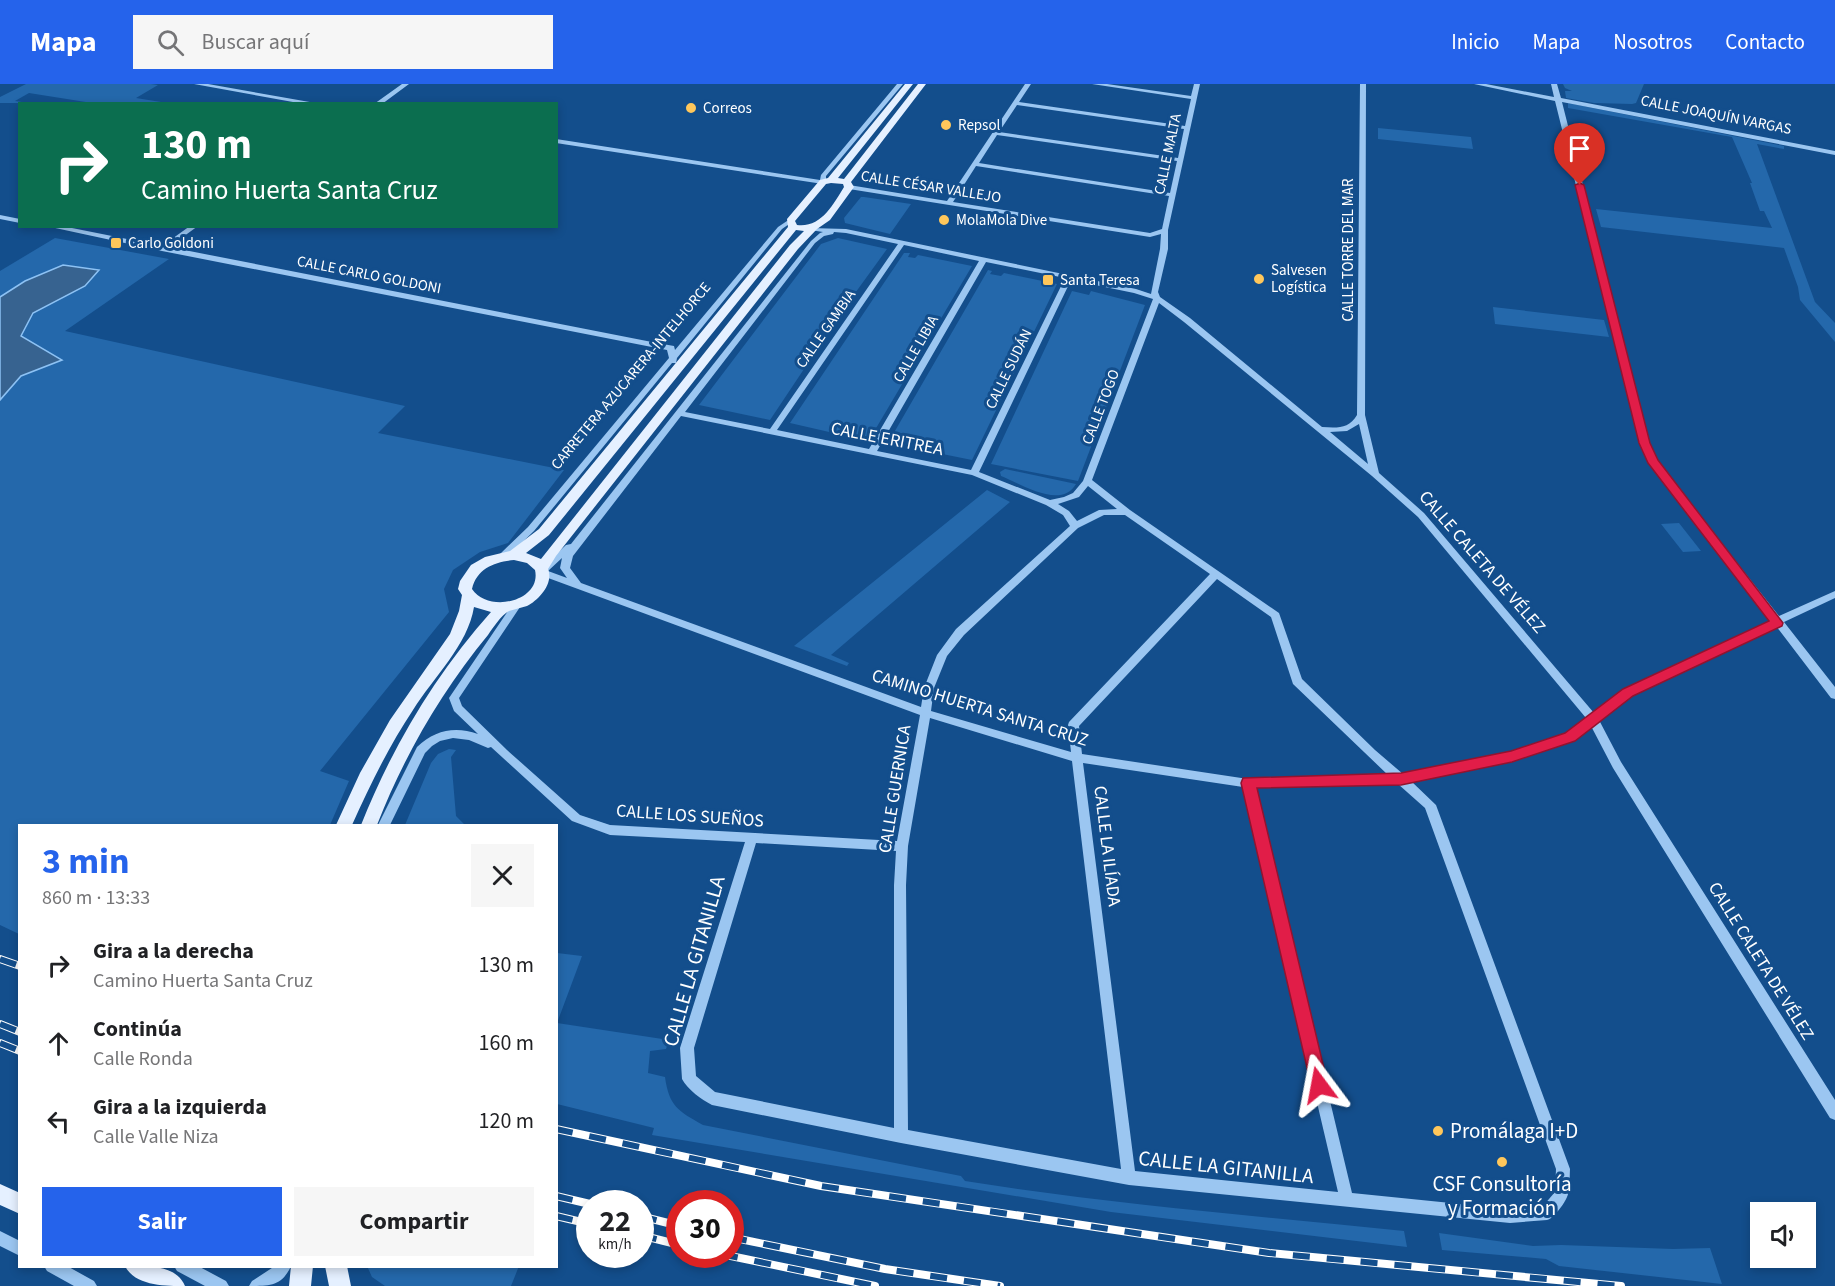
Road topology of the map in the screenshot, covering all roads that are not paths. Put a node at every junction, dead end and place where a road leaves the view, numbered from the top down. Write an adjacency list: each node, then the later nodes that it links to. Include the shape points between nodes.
1 (197, 84): 14 (street)
2 (406, 84): 15 (street)
3 (900, 84): 23 (street, via 823,176)
4 (909, 84): 23 (main road)
5 (922, 84): 24 (main road)
6 (1028, 84): 16 (street)
7 (1095, 84): 12 (street)
8 (1197, 84): 12 (street, CALLE MALTA)
9 (1363, 84): 47 (street, CALLE TORRE DEL MAR)
10 (1480, 84): 13 (street, CALLE JOAQUÍN VARGAS)
11 (1554, 84): 13 (street)
12 (1194, 98): 17 (street, CALLE MALTA)
13 (1558, 99): 20 (street, CALLE JOAQUÍN VARGAS); 65 (street, via 1644,443 1652,461)
14 (306, 102)
15 (380, 102)
16 (1015, 103): 17 (street); 18 (street)
17 (1188, 128): 21 (street, CALLE MALTA)
18 (995, 133): 21 (street); 22 (street)
19 (558, 141): 23 (street)
20 (1835, 153)
21 (1181, 160): 25 (street, CALLE MALTA)
22 (974, 164): 25 (street); 26 (street)
23 (827, 181): 24 (main road); 30 (main road)
24 (848, 185): 26 (street, CALLE CÉSAR VALLEJO); 27 (main road)
25 (1173, 195): 34 (street, CALLE MALTA)
26 (948, 204): 36 (street, CALLE CÉSAR VALLEJO)
27 (830, 214): 33 (main road); 35 (street, CALLE CALETA DE VÉLEZ, via 839,225)
28 (0, 217): 29 (street)
29 (18, 221)
30 (791, 224): 33 (main road); 45 (street, CARRETERA AZUCARERA-INTELHORCE, via 780,228); 58 (main road, CARRETERA AZUCARERA-INTELHORCE, via 544,532)
31 (59, 228): 39 (street, CALLE CARLO GOLDONI)
32 (192, 228): 39 (street)
33 (812, 229): 35 (street, CALLE CALETA DE VÉLEZ); 37 (main road)
34 (1166, 230): 36 (street); 40 (street, CALLE MALTA)
35 (855, 233): 38 (street, CALLE CALETA DE VÉLEZ); 42 (street, via 822,234)
36 (1150, 235): 40 (street)
37 (802, 240): 42 (street); 59 (main road, via 551,553)
38 (903, 242): 41 (street, CALLE CALETA DE VÉLEZ); 49 (street, CALLE GAMBIA)
39 (162, 249): 45 (street, CALLE CARLO GOLDONI, via 671,348)
40 (1164, 249): 44 (street, CALLE MALTA)
41 (984, 259): 43 (street, CALLE CALETA DE VÉLEZ); 50 (street, CALLE LIBIA)
42 (799, 260): 46 (street)
43 (1069, 277): 44 (street, CALLE CALETA DE VÉLEZ); 51 (street, CALLE SUDÁN)
44 (1156, 298): 48 (street, CALLE CALETA DE VÉLEZ); 53 (street, CALLE TOGO)
45 (672, 360): 58 (street, CARRETERA AZUCARERA-INTELHORCE)
46 (680, 413): 49 (street, CALLE ERITREA); 57 (street)
47 (1361, 415): 48 (street, via 1358,424 1351,428); 52 (street, CALLE TORRE DEL MAR)
48 (1320, 429): 52 (street, CALLE CALETA DE VÉLEZ)
49 (772, 432): 50 (street, CALLE ERITREA)
50 (872, 452): 51 (street, CALLE ERITREA)
51 (974, 473): 54 (street, CALLE ERITREA)
52 (1375, 474): 68 (street, CALLE CALETA DE VÉLEZ, via 1421,515)
53 (1087, 481): 54 (street, CALLE TOGO, via 1081,493 1071,499); 55 (street)
54 (1049, 503): 56 (street, CALLE ERITREA, via 1066,513)
55 (1127, 512): 56 (street, CALLE GUERNICA, via 1102,512); 60 (street)
56 (1075, 526): 67 (street, CALLE GUERNICA, via 960,632 942,655 929,687)
57 (580, 541): 59 (street, via 569,546); 61 (street, via 568,555 565,568)
58 (508, 556): 59 (main road, via 531,559); 63 (main road, via 485,562 472,573 466,581)
59 (543, 571): 61 (street, CAMINO HUERTA SANTA CRUZ); 64 (main road, via 540,587 527,599)
60 (1216, 574): 70 (street, CALLE LA ILÍADA, via 1073,725); 71 (street, via 1275,615 1297,681)
61 (577, 586): 67 (street, CAMINO HUERTA SANTA CRUZ)
62 (1835, 594): 65 (street, CAMINO HUERTA SANTA CRUZ)
63 (468, 597): 64 (main road, via 482,606); 73 (main road, via 457,636 417,691 366,774)
64 (511, 605): 69 (street, CALLE LOS SUEÑOS, via 454,698 458,708); 74 (main road, via 474,639 398,759)
65 (1777, 623): 66 (street); 68 (street, CAMINO HUERTA SANTA CRUZ, via 1628,692)
66 (1835, 695)
67 (926, 713): 70 (street, CAMINO HUERTA SANTA CRUZ); 77 (street, CALLE GUERNICA)
68 (1593, 719): 71 (street, CAMINO HUERTA SANTA CRUZ, via 1570,737 1512,757); 78 (street, CALLE CALETA DE VÉLEZ, via 1617,765)
69 (503, 753): 75 (street, via 475,736 453,734 430,740 421,750); 76 (street, CALLE LOS SUEÑOS, via 576,818 610,830)
70 (1077, 758): 72 (street, CAMINO HUERTA SANTA CRUZ); 80 (street, CALLE LA ILÍADA)
71 (1401, 779): 72 (street, CAMINO HUERTA SANTA CRUZ); 82 (street, CALLE LA GITANILLA, via 1430,805 1563,1169 1562,1195 1547,1213 1510,1216)
72 (1248, 783): 82 (street)
73 (344, 824)
74 (369, 824)
75 (384, 824)
76 (752, 838): 77 (street, CALLE LOS SUEÑOS); 79 (street, CALLE LA GITANILLA, via 687,1048 689,1079 711,1098)
77 (902, 846): 79 (street, CALLE GUERNICA)
78 (1835, 1113)
79 (901, 1136): 80 (street, CALLE LA GITANILLA)
80 (1129, 1178): 82 (street, CALLE LA GITANILLA)
81 (0, 1194): 83 (main road)
82 (1347, 1201)
83 (18, 1203)
84 (0, 1238): 85 (street)
85 (18, 1248)
86 (56, 1268): 92 (street)
87 (140, 1268): 93 (main road)
88 (186, 1268): 94 (street)
89 (282, 1268): 95 (street)
90 (302, 1268): 96 (main road)
91 (336, 1268): 97 (main road)
92 (89, 1286)
93 (174, 1286)
94 (221, 1286)
95 (257, 1286)
96 (300, 1286)
97 (340, 1286)

